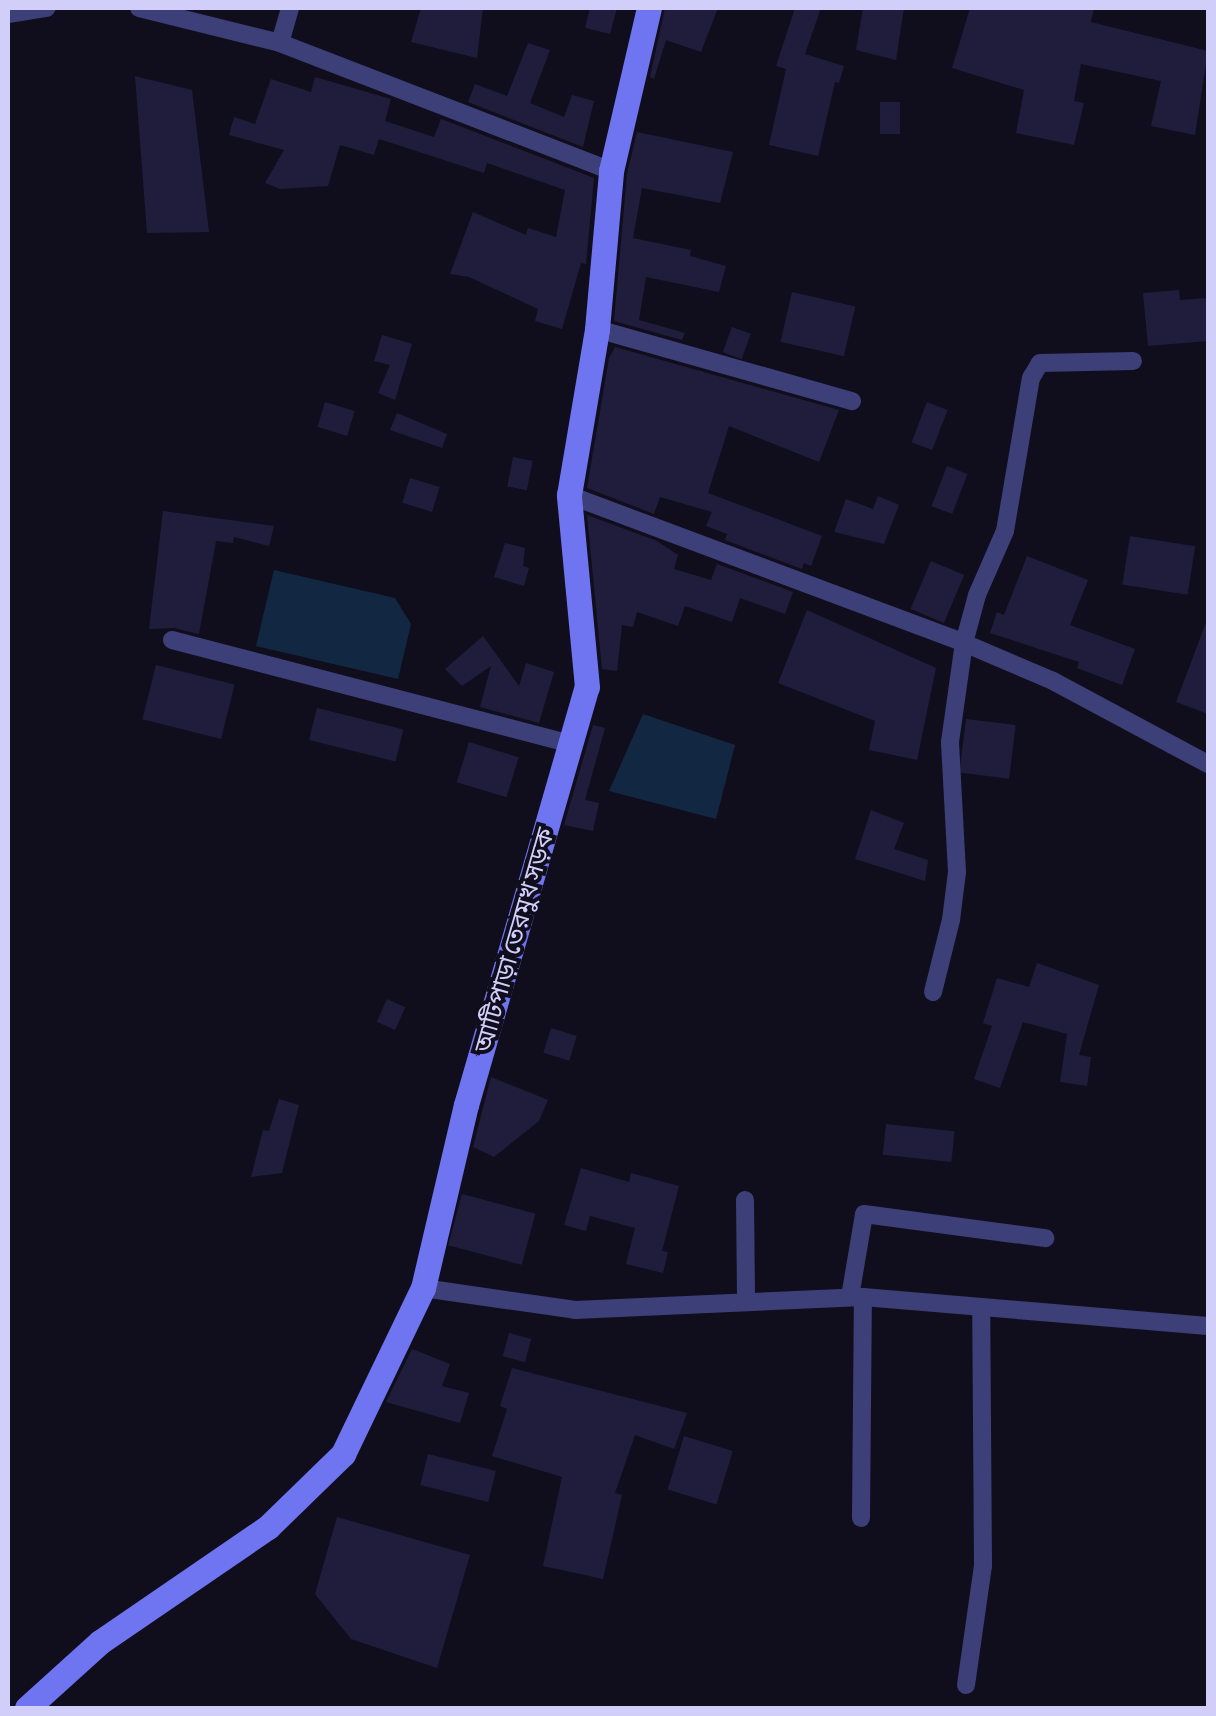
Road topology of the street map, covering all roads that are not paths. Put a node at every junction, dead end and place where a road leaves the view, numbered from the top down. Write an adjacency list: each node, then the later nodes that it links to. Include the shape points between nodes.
1 (47, 8): 5 (street)
2 (139, 8): 6 (street)
3 (290, 8): 6 (street)
4 (648, 8): 7 (main road, আটিপাড়া তেরমুখ সড়ক)
5 (8, 14)
6 (280, 44): 7 (street)
7 (611, 170): 8 (main road, আটিপাড়া তেরমুখ সড়ক)
8 (597, 329): 10 (street); 11 (main road, আটিপাড়া তেরমুখ সড়ক)
9 (1134, 361): 13 (street, via 1040,364 1031,378 1005,532)
10 (852, 401)
11 (569, 495): 13 (street); 14 (main road, আটিপাড়া তেরমুখ সড়ক, via 587,688)
12 (172, 640): 14 (street)
13 (964, 644): 15 (street, via 1053,681); 16 (street, via 950,742 957,872)
14 (572, 744): 19 (main road, আটিপাড়া তেরমুখ সড়ক, via 466,1106)
15 (1208, 764)
16 (932, 992)
17 (746, 1200): 21 (street)
18 (1045, 1238): 20 (street, via 864,1214)
19 (423, 1288): 21 (street, via 575,1310); 26 (main road, আটিপাড়া তেরমুখ সড়ক, via 343,1454 268,1526 100,1642)
20 (857, 1297): 21 (street); 22 (street); 24 (street)
21 (746, 1300)
22 (982, 1307): 23 (street); 25 (street, via 983,1566)
23 (1208, 1326)
24 (860, 1518)
25 (966, 1685)
26 (27, 1708)

